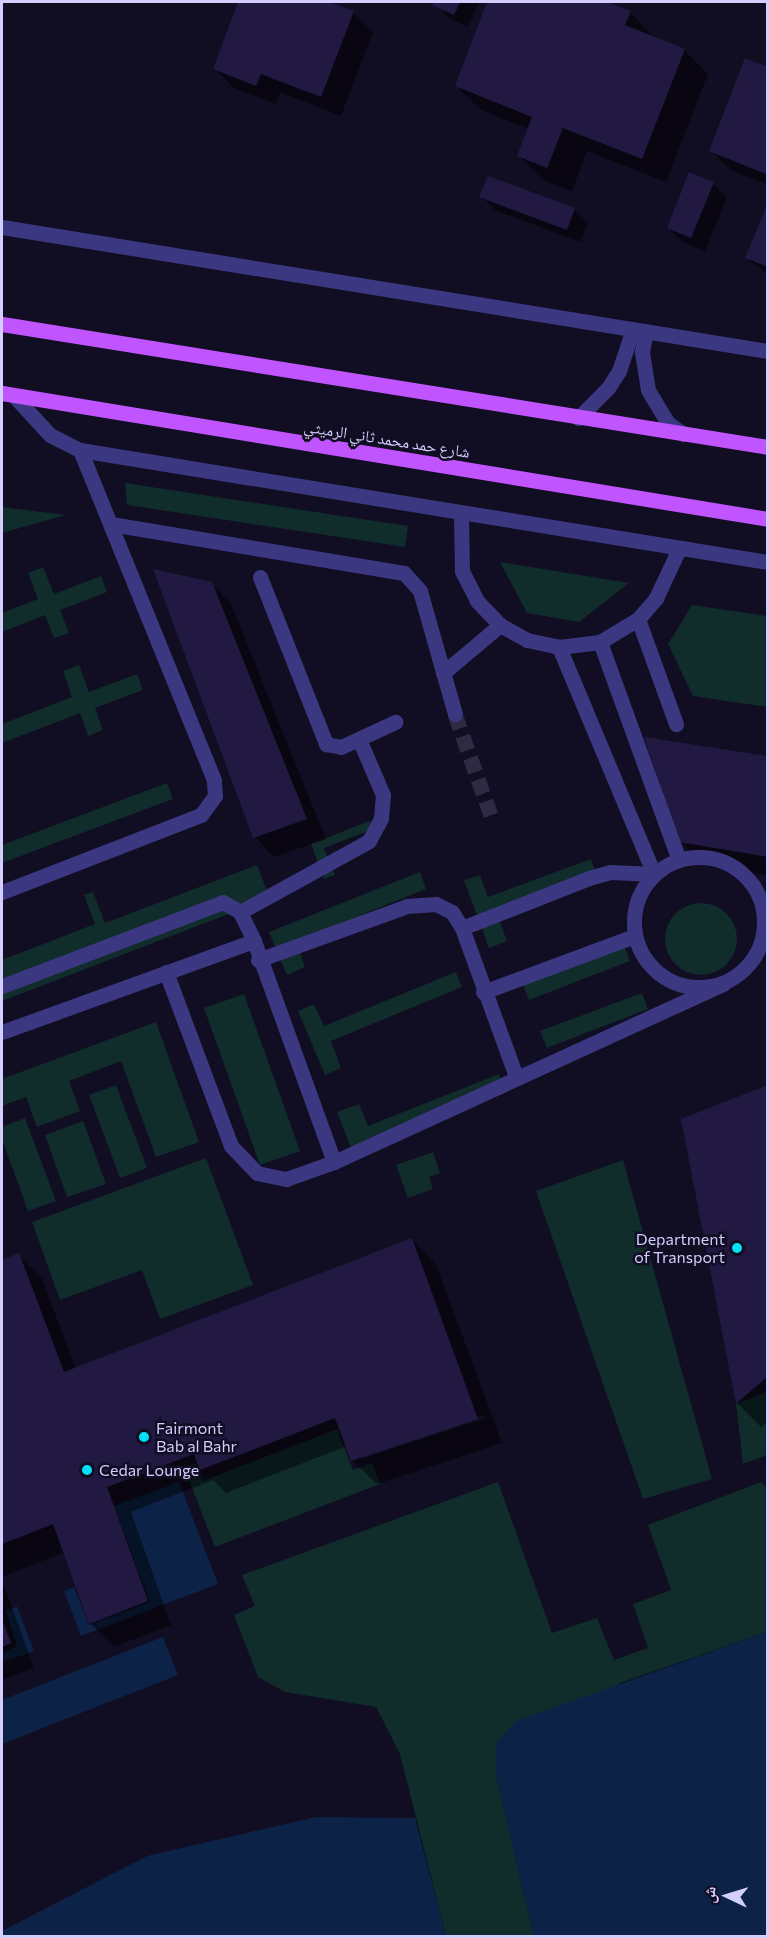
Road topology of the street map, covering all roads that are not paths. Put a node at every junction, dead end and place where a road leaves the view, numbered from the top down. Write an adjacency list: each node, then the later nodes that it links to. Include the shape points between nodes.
1 (2, 227): 3 (lane)
2 (2, 324): 6 (main road)
3 (640, 330): 4 (lane); 6 (lane, via 608,388); 7 (lane, via 648,390 668,423)
4 (768, 351)
5 (7, 394): 9 (lane, via 50,435); 11 (main road, شارع حمد محمد ثاني الرميثي)
6 (578, 418): 7 (main road)
7 (683, 434): 8 (main road)
8 (768, 447)
9 (80, 450): 10 (lane); 12 (lane)
10 (461, 515): 13 (lane); 17 (lane, via 462,571 477,601)
11 (768, 519)
12 (111, 524): 20 (lane, via 404,573 420,591); 27 (lane, via 214,780 215,796 201,815)
13 (679, 549): 14 (lane); 16 (lane, via 656,598)
14 (768, 562)
15 (260, 578): 24 (lane, via 322,739 326,744 341,747)
16 (638, 619): 18 (lane); 23 (lane)
17 (500, 625): 19 (lane, via 527,640); 20 (lane)
18 (600, 642): 19 (lane); 25 (lane)
19 (559, 647): 26 (lane)
20 (443, 673): 21 (lane)
21 (455, 714)
22 (395, 722): 24 (lane)
23 (675, 724)
24 (359, 739): 28 (lane, via 382,795 381,818 369,841)
25 (680, 860): 26 (lane); 34 (lane, via 707,857 726,862 754,887 762,905 764,924 752,961)
26 (654, 874): 29 (lane, via 610,872); 30 (lane, via 636,903)
27 (2, 892)
28 (240, 912): 31 (lane); 35 (lane, via 223,902)
29 (462, 928): 32 (lane, via 452,912 436,904 407,906); 36 (lane)
30 (634, 936): 34 (lane, via 643,958 658,975 678,985 700,988); 36 (lane)
31 (254, 941): 32 (lane); 33 (lane)
32 (258, 960): 39 (lane)
33 (166, 972): 37 (lane); 39 (lane, via 231,1146 257,1173 286,1179)
34 (723, 984): 38 (lane)
35 (2, 986)
36 (483, 992): 38 (lane)
37 (2, 1032)
38 (516, 1076): 39 (lane)
39 (334, 1162)

